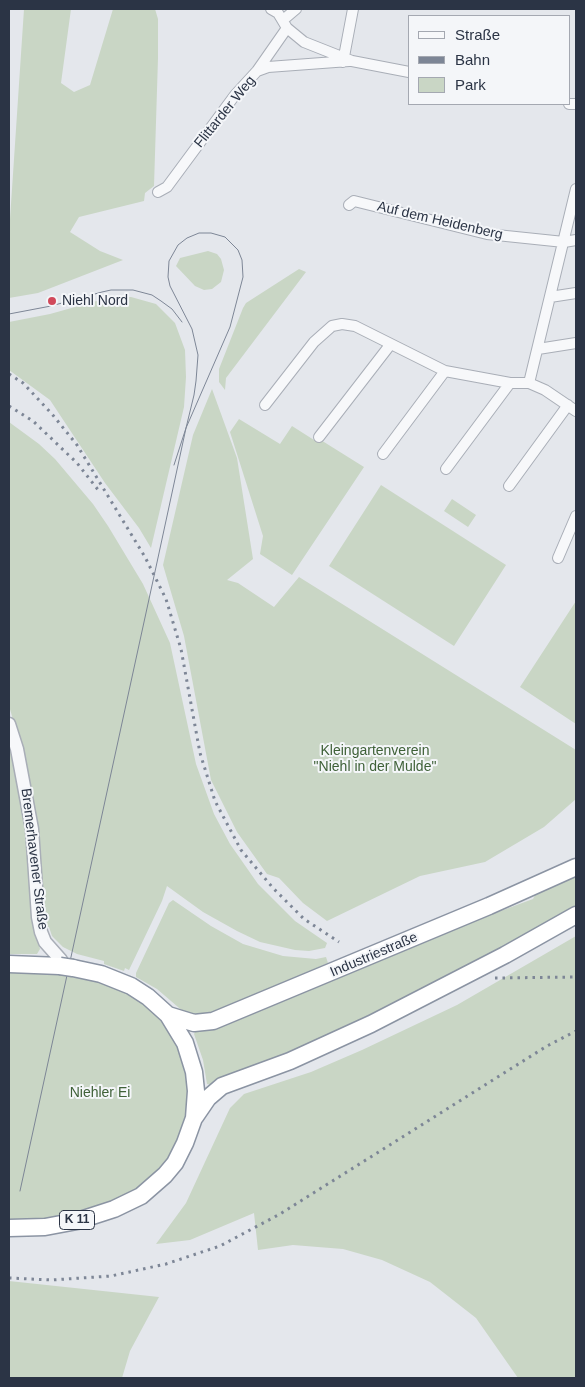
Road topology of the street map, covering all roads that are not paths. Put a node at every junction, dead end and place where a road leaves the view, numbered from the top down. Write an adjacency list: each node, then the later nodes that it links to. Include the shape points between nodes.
1 (271, 9): 4 (street)
2 (296, 9): 4 (street, Flittarder Weg)
3 (353, 9): 5 (street)
4 (285, 24): 5 (street, via 304,42); 6 (street, Flittarder Weg)
5 (346, 60): 6 (street, via 268,67); 7 (street)
6 (257, 72): 9 (street, Flittarder Weg, via 235,95 167,187)
7 (408, 72)
8 (576, 190): 12 (street)
9 (158, 192)
10 (348, 205): 12 (street, Auf dem Heidenberg, via 354,201 487,234)
11 (576, 240): 12 (street, Auf dem Heidenberg)
12 (564, 242): 14 (street)
13 (576, 293): 14 (street)
14 (550, 296): 17 (street)
15 (576, 343): 17 (street)
16 (390, 345): 18 (street); 21 (street, via 355,326 332,326 314,342); 23 (street)
17 (538, 349): 20 (street)
18 (445, 371): 19 (street); 24 (street)
19 (510, 383): 20 (street); 25 (street)
20 (529, 383): 22 (street)
21 (265, 406)
22 (572, 408): 26 (street)
23 (319, 438)
24 (383, 454)
25 (446, 469)
26 (510, 486)
27 (576, 516): 28 (street)
28 (558, 558)
29 (9, 724): 33 (street, Bremerhavener Straße, via 32,829 38,917 45,942)
30 (576, 867): 34 (highway, Industriestraße, via 213,1021 194,1023)
31 (576, 915): 35 (highway, via 339,1040 222,1086 208,1098)
32 (9, 964): 33 (highway, K 11)
33 (65, 965): 34 (highway, K 11, via 125,983)
34 (168, 1015): 35 (highway, K 11, via 185,1043 194,1072 196,1090)
35 (190, 1131): 36 (highway, K 11, via 175,1163 151,1189 134,1200 76,1221 45,1227)
36 (9, 1228)

